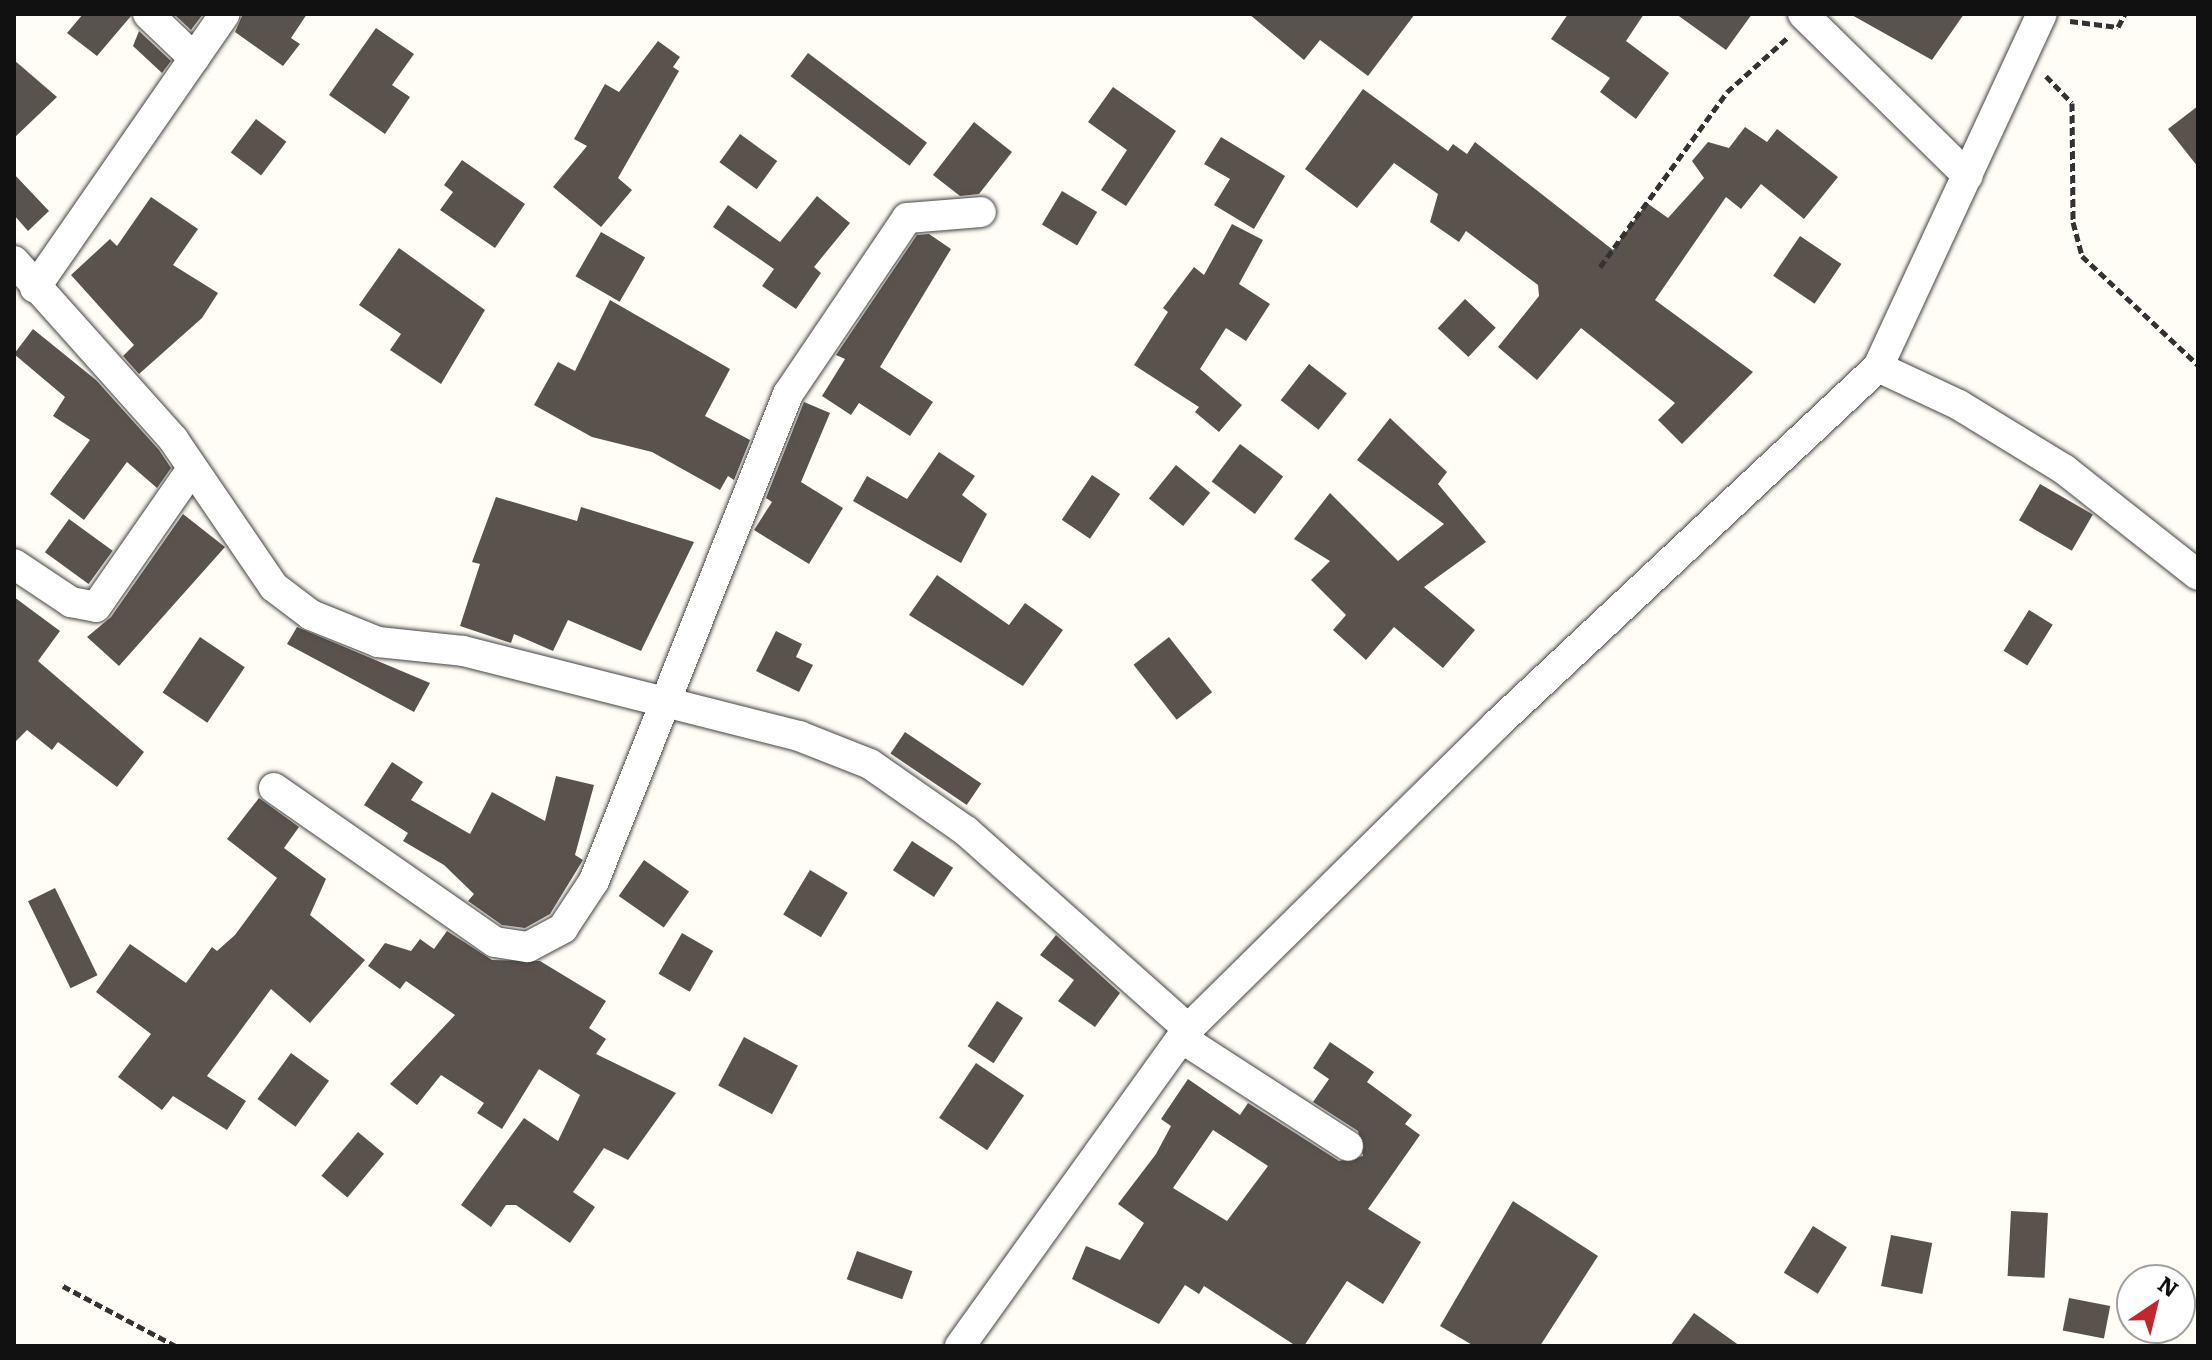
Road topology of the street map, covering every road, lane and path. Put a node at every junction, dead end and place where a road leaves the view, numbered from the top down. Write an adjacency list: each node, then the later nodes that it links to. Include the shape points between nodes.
1 (148, 14): 6 (street)
2 (225, 14): 6 (street)
3 (2125, 14): 4 (path, via 2118,27 2104,28)
4 (2042, 15): 7 (street)
5 (1806, 16): 8 (street); 11 (path, via 1727,92)
6 (194, 58): 12 (street)
7 (2022, 60): 8 (street); 13 (path, via 2063,86 2072,103 2073,222 2082,256)
8 (1968, 176): 14 (street)
9 (981, 212): 18 (street, via 907,218 788,394)
10 (14, 261): 12 (street)
11 (1600, 267)
12 (35, 288): 15 (street)
13 (2198, 365)
14 (1878, 367): 17 (street, via 1959,405 2065,470); 20 (street, via 1496,725)
15 (192, 469): 16 (street, via 96,607 71,602); 18 (street, via 274,587 311,615 378,642 463,651)
16 (14, 564)
17 (2198, 575)
18 (665, 701): 19 (street, via 586,895 563,928 528,947 511,949 473,931); 20 (street, via 799,736 870,764 966,831)
19 (274, 788)
20 (1187, 1035): 21 (street); 24 (street)
21 (1348, 1146)
22 (63, 1286): 23 (path)
23 (176, 1346)
24 (960, 1346)

